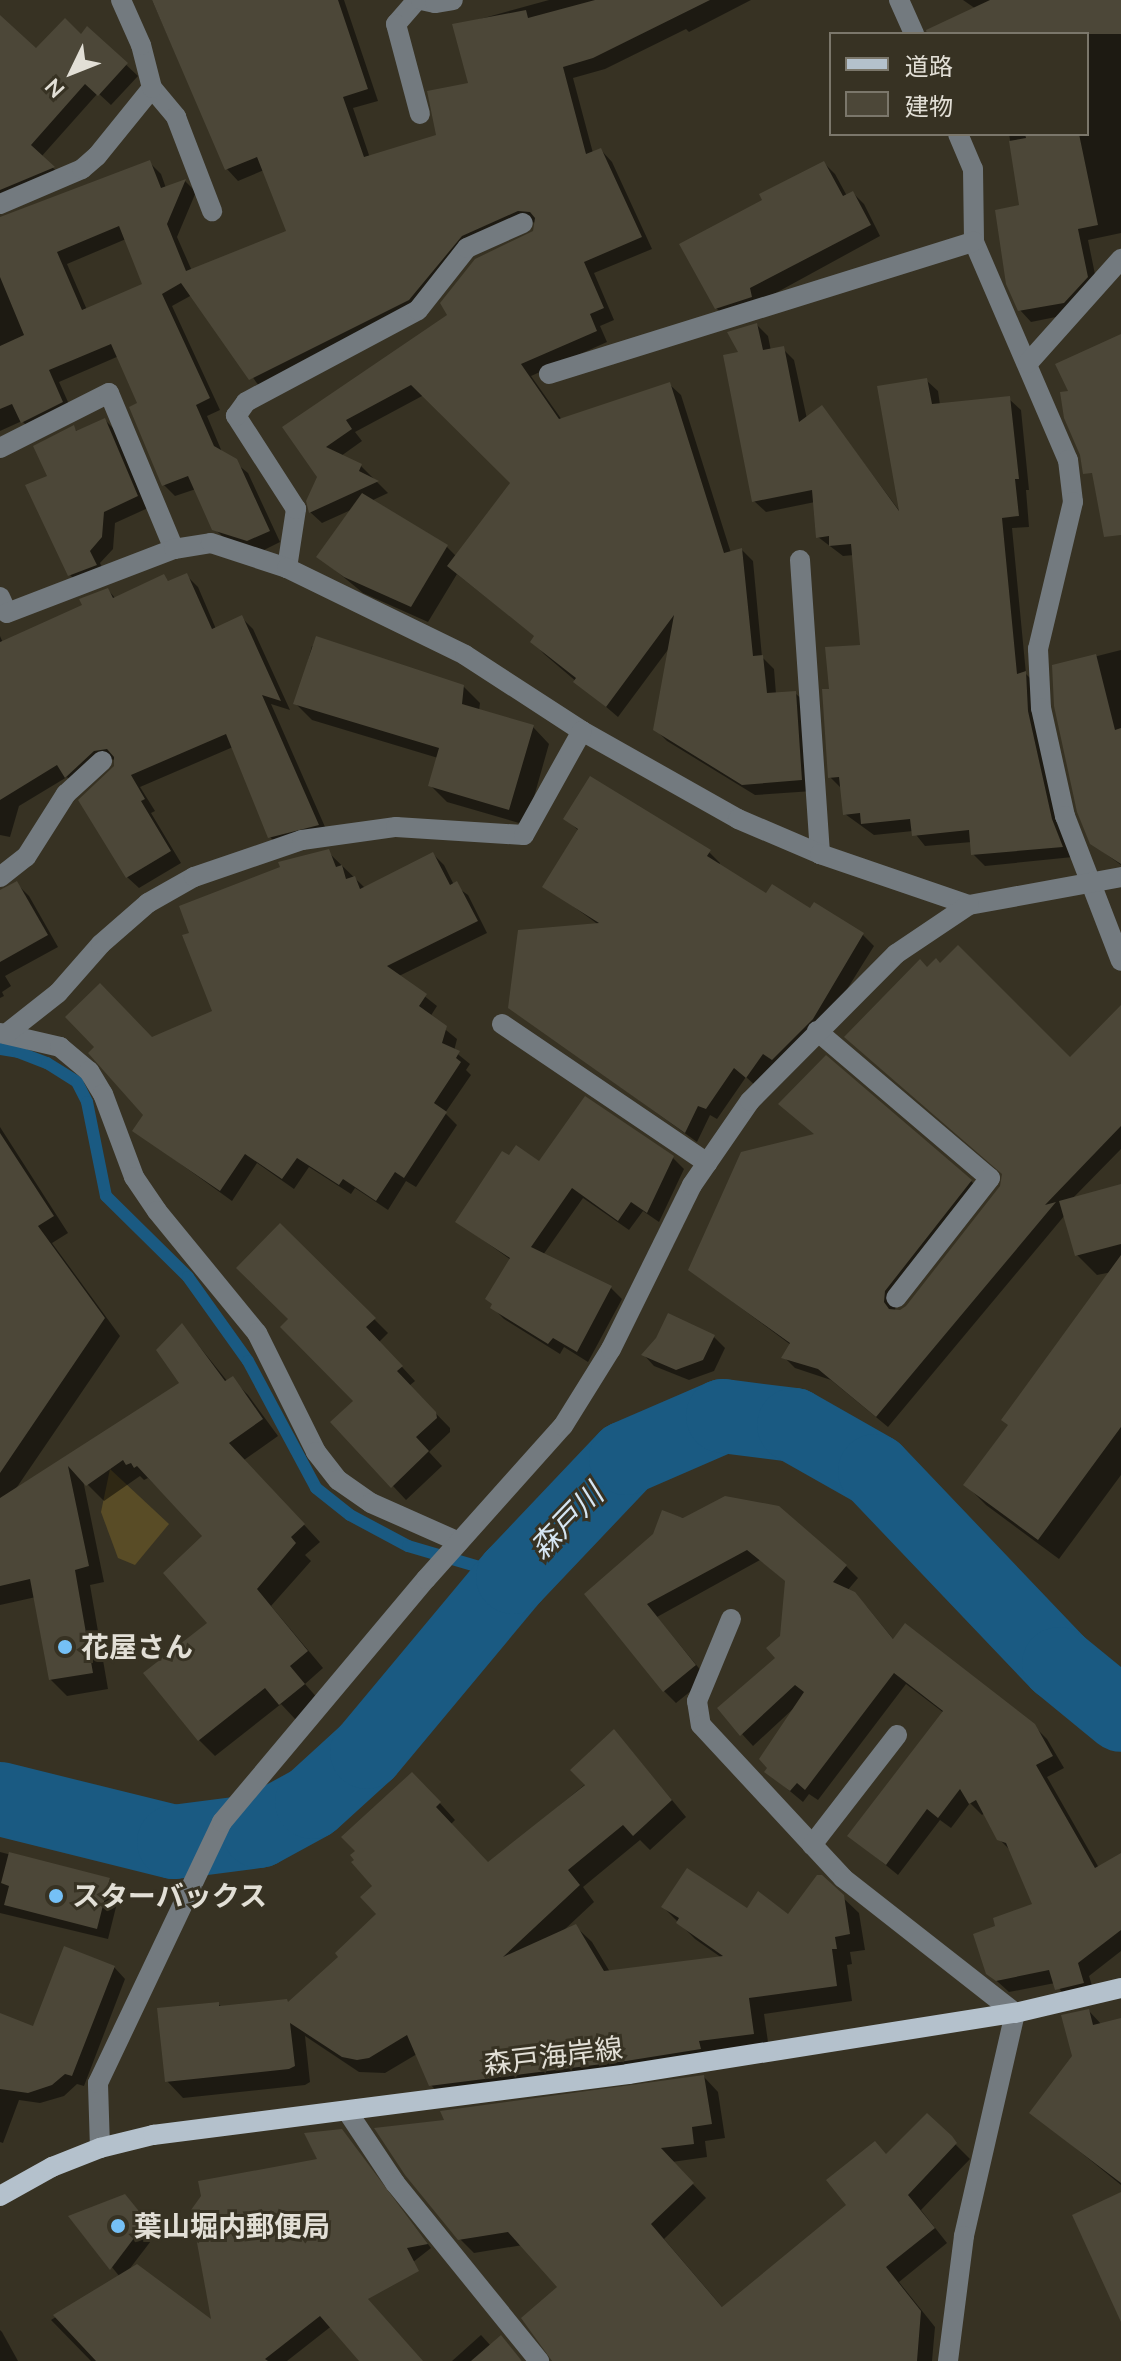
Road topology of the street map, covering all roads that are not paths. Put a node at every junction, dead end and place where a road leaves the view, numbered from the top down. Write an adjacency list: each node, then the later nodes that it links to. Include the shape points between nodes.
1 (121, 0): 6 (street)
2 (419, 0): 3 (street); 7 (street, via 396,24)
3 (453, 0)
4 (899, 0): 5 (street)
5 (913, 32)
6 (152, 88): 9 (street, via 82,169); 10 (street, via 176,117)
7 (420, 114)
8 (959, 136): 12 (street, via 973,169)
9 (0, 204)
10 (212, 211)
11 (523, 223): 19 (street, via 467,248 418,310 246,402 236,416 296,509)
12 (974, 242): 14 (street); 15 (street)
13 (1121, 259): 14 (street)
14 (1028, 363): 26 (street, via 1070,474 1073,502 1038,649 1044,723 1065,816)
15 (549, 374)
16 (0, 448): 17 (street, via 109,393)
17 (174, 549): 19 (street, via 211,543); 20 (street, via 7,613)
18 (800, 560): 23 (street)
19 (287, 568): 21 (street, via 465,655)
20 (0, 597)
21 (582, 731): 23 (street, via 738,819); 31 (street, via 524,835 396,827 302,840 194,877 148,903 101,944 58,993)
22 (102, 761): 24 (street, via 66,794 26,857)
23 (820, 854): 27 (street)
24 (0, 877)
25 (1121, 877): 26 (street)
26 (1090, 884): 27 (street); 28 (street)
27 (969, 905): 30 (street, via 896,954)
28 (1121, 961)
29 (502, 1024): 32 (street)
30 (817, 1031): 32 (street, via 750,1101); 33 (street, via 990,1178)
31 (3, 1033): 34 (street, via 60,1047 89,1071 134,1177 257,1333 316,1452 338,1480 371,1503)
32 (707, 1163): 34 (street, via 611,1349 563,1426)
33 (896, 1298)
34 (457, 1544): 41 (street, via 221,1826 98,2083)
35 (731, 1619): 37 (street, via 697,1701 701,1725)
36 (897, 1735): 37 (street)
37 (812, 1845): 39 (street, via 843,1878)
38 (1121, 1988): 39 (main road, 森戸海岸線)
39 (1015, 2013): 40 (main road, 森戸海岸線, via 628,2074); 44 (street, via 964,2236)
40 (347, 2111): 41 (main road, 森戸海岸線, via 153,2135); 43 (street, via 395,2183)
41 (100, 2148): 42 (main road, 森戸海岸線)
42 (0, 2196)
43 (539, 2361)
44 (948, 2361)

